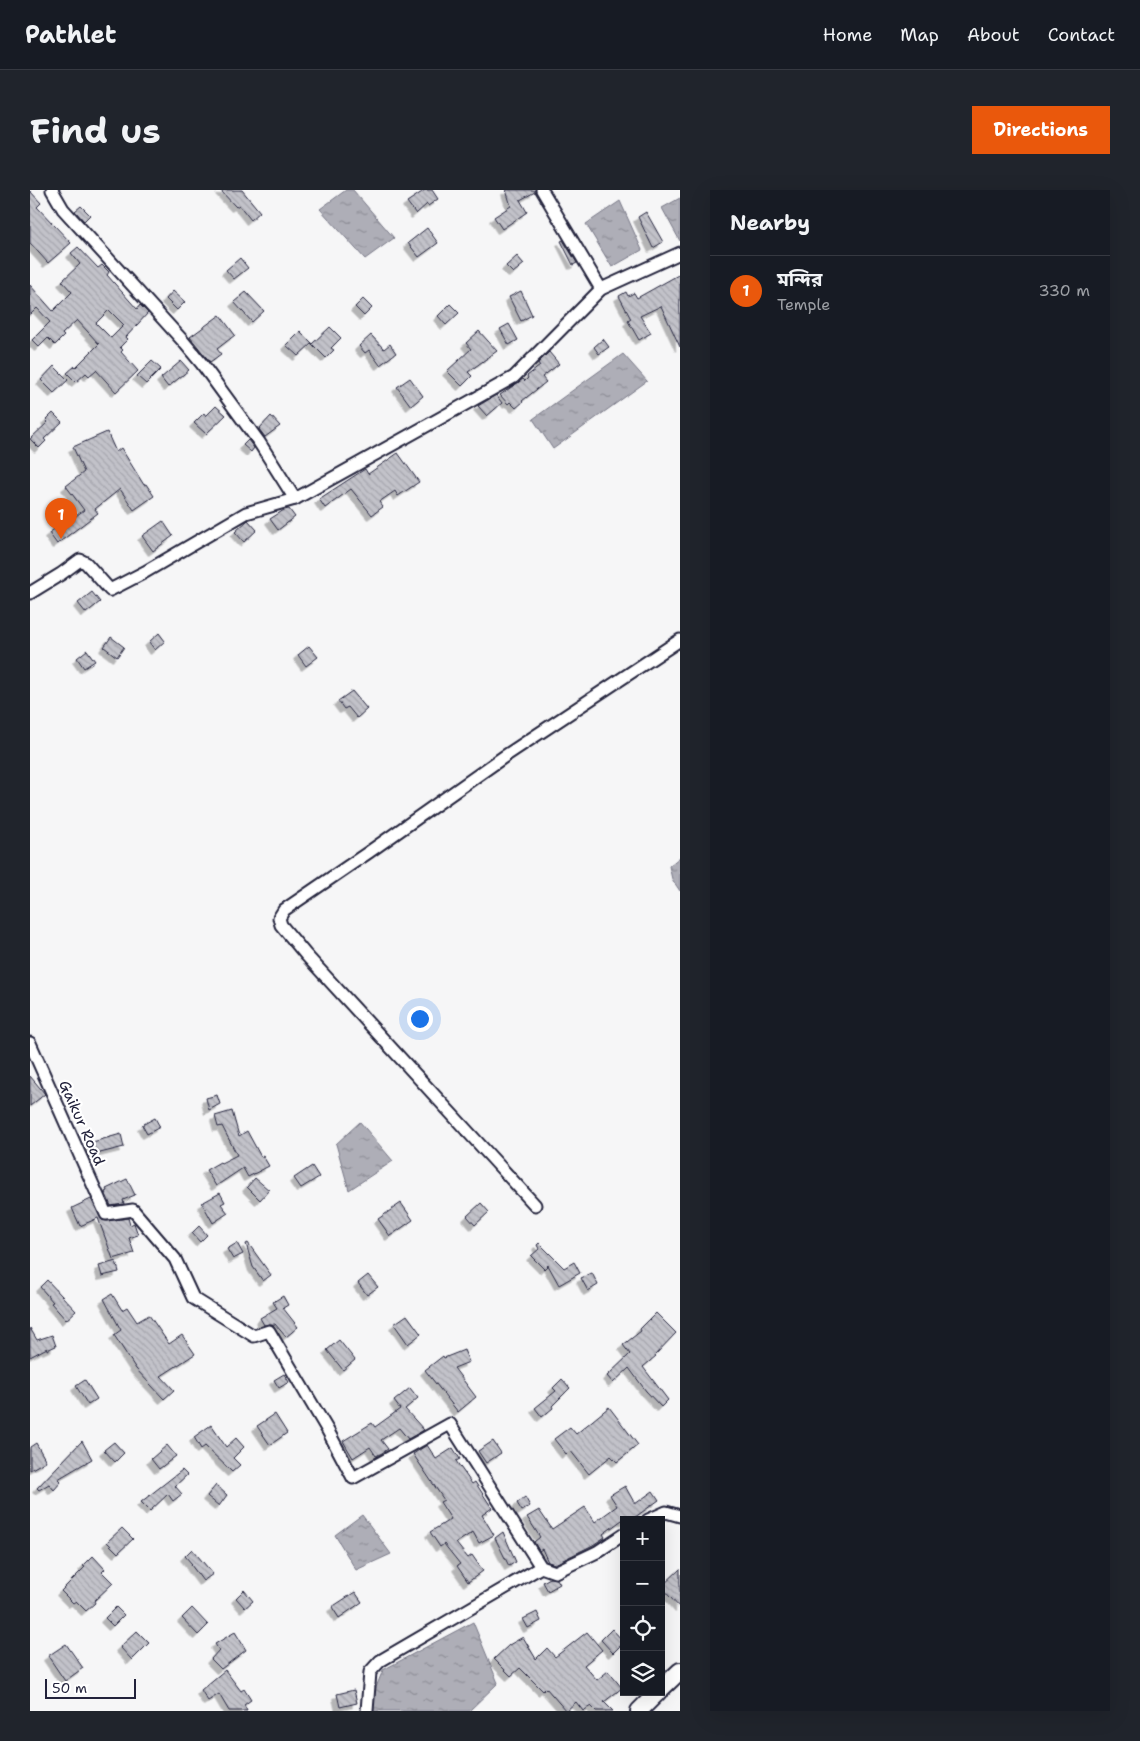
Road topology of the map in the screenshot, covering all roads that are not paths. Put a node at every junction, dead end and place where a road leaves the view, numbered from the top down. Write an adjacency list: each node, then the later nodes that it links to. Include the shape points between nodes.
1 (52, 190): 5 (street, via 62,210 202,364)
2 (542, 190): 4 (street)
3 (680, 254): 4 (street)
4 (601, 290): 5 (street, via 514,377)
5 (295, 499): 6 (street, via 246,513 110,590 80,560)
6 (30, 593)
7 (680, 640): 9 (street, via 505,756 284,910 279,918 281,925 306,955)
8 (30, 1043): 13 (street, Gaikur Road, via 106,1214 133,1210 175,1259 193,1298 254,1336 269,1331 354,1478 450,1424)
9 (535, 1204)
10 (657, 1516): 11 (street, via 666,1512)
11 (680, 1516)
12 (620, 1537): 13 (street, via 555,1572)
13 (541, 1567): 17 (street, via 380,1661 370,1672)
14 (680, 1671): 15 (main road)
15 (665, 1685)
16 (654, 1696): 18 (main road)
17 (367, 1711)
18 (639, 1711)

